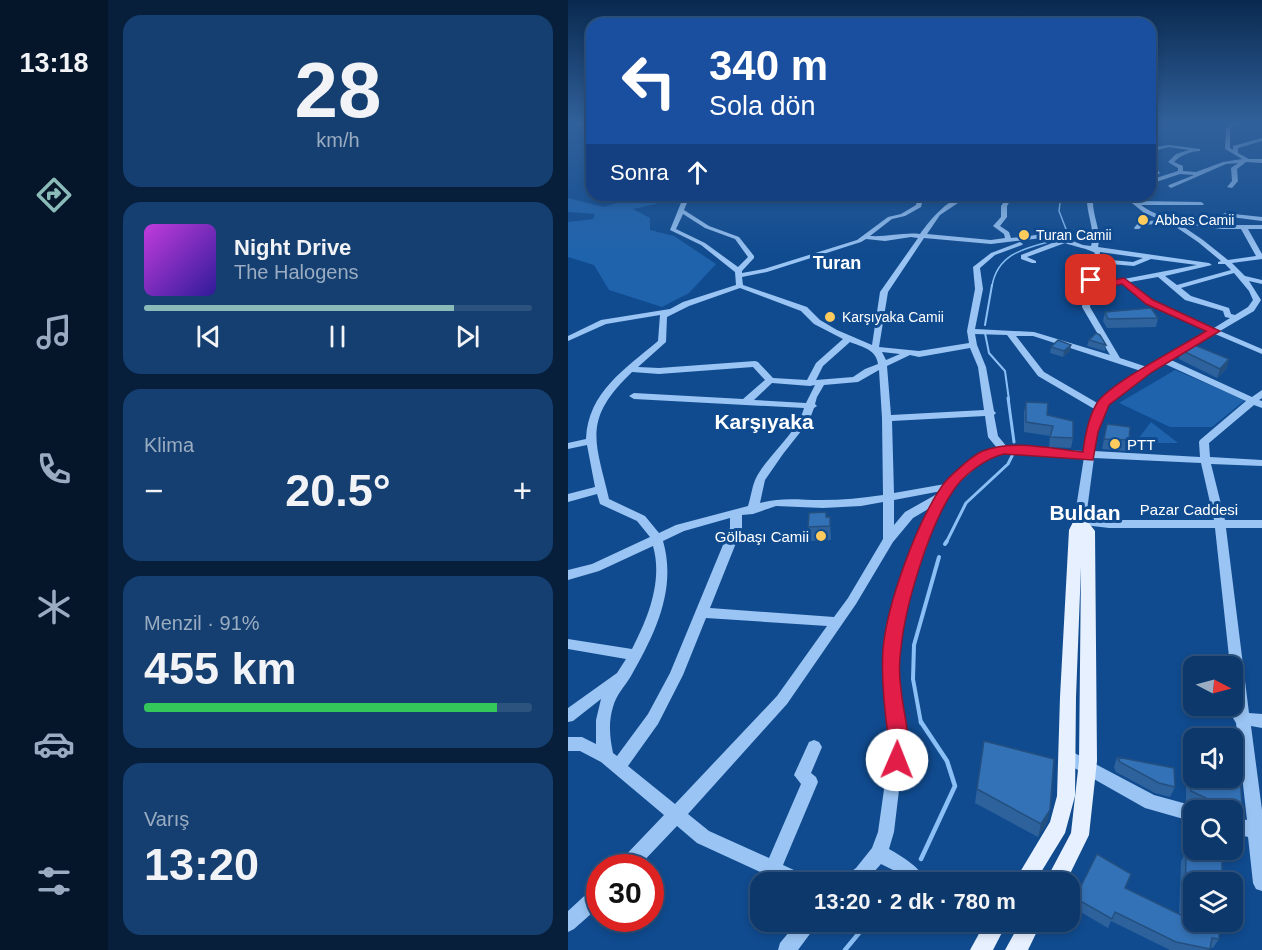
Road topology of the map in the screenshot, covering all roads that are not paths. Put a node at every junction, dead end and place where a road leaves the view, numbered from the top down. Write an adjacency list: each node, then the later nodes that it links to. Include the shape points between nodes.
1 (1181, 168): 4 (street)
2 (1211, 168): 5 (street)
3 (1234, 168): 8 (street, via 1235,181)
4 (1180, 172): 5 (street); 6 (street)
5 (1196, 174): 7 (street, via 1197,177)
6 (1156, 178)
7 (1171, 186)
8 (1230, 186)
9 (685, 201): 17 (street)
10 (920, 201): 26 (street, via 919,206 890,218)
11 (958, 201): 25 (street, via 937,214)
12 (1007, 201): 27 (street, via 1004,217 996,226 1007,233)
13 (1090, 201): 29 (street, via 1090,214 1098,232)
14 (1136, 201): 20 (street, via 1145,211)
15 (1156, 201): 16 (street)
16 (1201, 204)
17 (682, 211): 38 (street, via 673,230 703,244); 38 (street, via 707,227 738,238 752,257)
18 (1225, 215): 19 (street)
19 (1261, 219)
20 (1171, 221): 22 (street, via 1141,223); 23 (street); 34 (street)
21 (1261, 227): 23 (street)
22 (1137, 228)
23 (1244, 228): 31 (street)
24 (1055, 232): 27 (street); 28 (street); 51 (street, via 1007,247 980,262 976,267 979,289)
25 (921, 235): 26 (street); 27 (street); 58 (street, via 884,292)
26 (866, 237): 38 (street)
27 (1008, 240)
28 (1064, 240): 29 (street); 33 (street, via 1023,256)
29 (1094, 249): 30 (street); 32 (street, via 1098,253)
30 (1152, 256): 32 (street, via 1134,264); 35 (street)
31 (1261, 257): 34 (street)
32 (1096, 261): 42 (street, via 1091,280)
33 (1034, 262)
34 (1225, 263): 35 (street); 36 (street)
35 (1209, 265): 37 (street)
36 (1235, 271): 39 (street); 43 (street)
37 (1159, 274): 40 (street); 43 (street)
38 (739, 277): 45 (street); 56 (street, via 804,309 817,322)
39 (1242, 278): 41 (street); 49 (street, via 1257,300)
40 (1124, 281): 42 (street); 44 (street)
41 (1261, 282)
42 (1095, 287): 47 (street, via 1086,298)
43 (1177, 287): 49 (street, via 1188,298 1226,310)
44 (1157, 306): 46 (street); 52 (street)
45 (669, 311): 54 (street, via 604,322); 64 (street, via 663,316 662,342)
46 (1144, 312)
47 (1091, 317): 48 (street); 61 (street)
48 (1101, 317)
49 (1236, 318): 52 (street)
50 (568, 330): 54 (street)
51 (971, 331): 53 (street); 57 (street)
52 (1214, 331): 59 (street); 62 (street)
53 (1009, 332): 61 (street, via 1034,334); 73 (street, via 1041,374)
54 (579, 333): 55 (street)
55 (568, 339)
56 (848, 339): 58 (street); 67 (street, via 819,365)
57 (973, 345): 60 (street); 74 (street, via 982,367)
58 (875, 349): 60 (street); 63 (street)
59 (1261, 352)
60 (909, 354): 63 (street)
61 (1117, 360): 65 (street)
62 (1165, 361): 65 (street); 71 (street)
63 (882, 365): 67 (street, via 855,380); 75 (street)
64 (632, 369): 66 (street, via 659,371 755,364); 76 (street, via 610,388 596,408)
65 (1148, 370): 73 (street)
66 (770, 380): 67 (street); 70 (street)
67 (815, 383): 72 (street)
68 (1261, 393): 71 (street)
69 (634, 396): 70 (street)
70 (746, 402): 72 (street)
71 (1257, 403): 80 (street, via 1207,438)
72 (811, 406): 86 (street, via 806,419 760,480)
73 (1101, 409): 79 (street)
74 (991, 413): 75 (street); 78 (street, via 993,437)
75 (887, 418): 85 (street)
76 (591, 441): 77 (street); 82 (street)
77 (568, 446)
78 (1004, 450): 79 (street); 83 (street, via 986,454)
79 (1088, 457): 80 (street); 88 (street)
80 (1205, 459): 81 (street); 89 (street)
81 (1261, 463)
82 (602, 489): 84 (street); 91 (street, via 604,501 645,522)
83 (944, 493): 85 (street); 92 (street, via 909,515); 112 (street, via 901,603 892,647 891,688 898,740 892,800)
84 (568, 498)
85 (889, 498): 86 (street, via 823,504 775,502); 92 (street)
86 (753, 510): 87 (street)
87 (736, 513): 91 (street); 94 (street, via 736,528)
88 (1080, 521): 89 (street, Pazar Caddesi); 105 (main road, via 1076,530); 107 (main road, via 1088,531)
89 (1220, 523): 90 (street, Pazar Caddesi); 100 (street)
90 (1261, 524)
91 (655, 539): 93 (street, via 595,568); 97 (street, via 664,560 664,580)
92 (889, 539): 95 (street)
93 (568, 576)
94 (703, 613): 95 (street); 106 (street, via 653,719)
95 (837, 622): 109 (street, via 782,700)
96 (568, 644): 97 (street)
97 (634, 655): 98 (street)
98 (625, 674): 99 (street); 104 (street, via 608,698 601,727)
99 (568, 716)
100 (1240, 718): 101 (street); 111 (street)
101 (1261, 721)
102 (568, 744): 104 (street, via 582,744)
103 (814, 747): 114 (street, via 802,775 810,782)
104 (606, 756): 106 (street)
105 (1067, 756): 107 (street); 118 (main road, via 1066,796 1058,826)
106 (618, 767): 109 (street)
107 (1087, 769): 108 (street, via 1151,802); 119 (main road, via 1080,835)
108 (1183, 811)
109 (676, 815): 113 (street); 114 (street, via 703,837)
110 (1243, 828): 111 (street)
111 (1258, 831): 120 (street)
112 (879, 853): 116 (street); 117 (street)
113 (638, 854)
114 (773, 869): 115 (street)
115 (779, 872)
116 (864, 872)
117 (907, 872)
118 (1030, 872)
119 (1060, 872)
120 (1261, 883)
121 (586, 906): 122 (street)
122 (568, 923)
123 (801, 932): 126 (street)
124 (988, 932): 127 (main road)
125 (1026, 932): 128 (main road)
126 (787, 950)
127 (981, 950)
128 (1016, 950)

